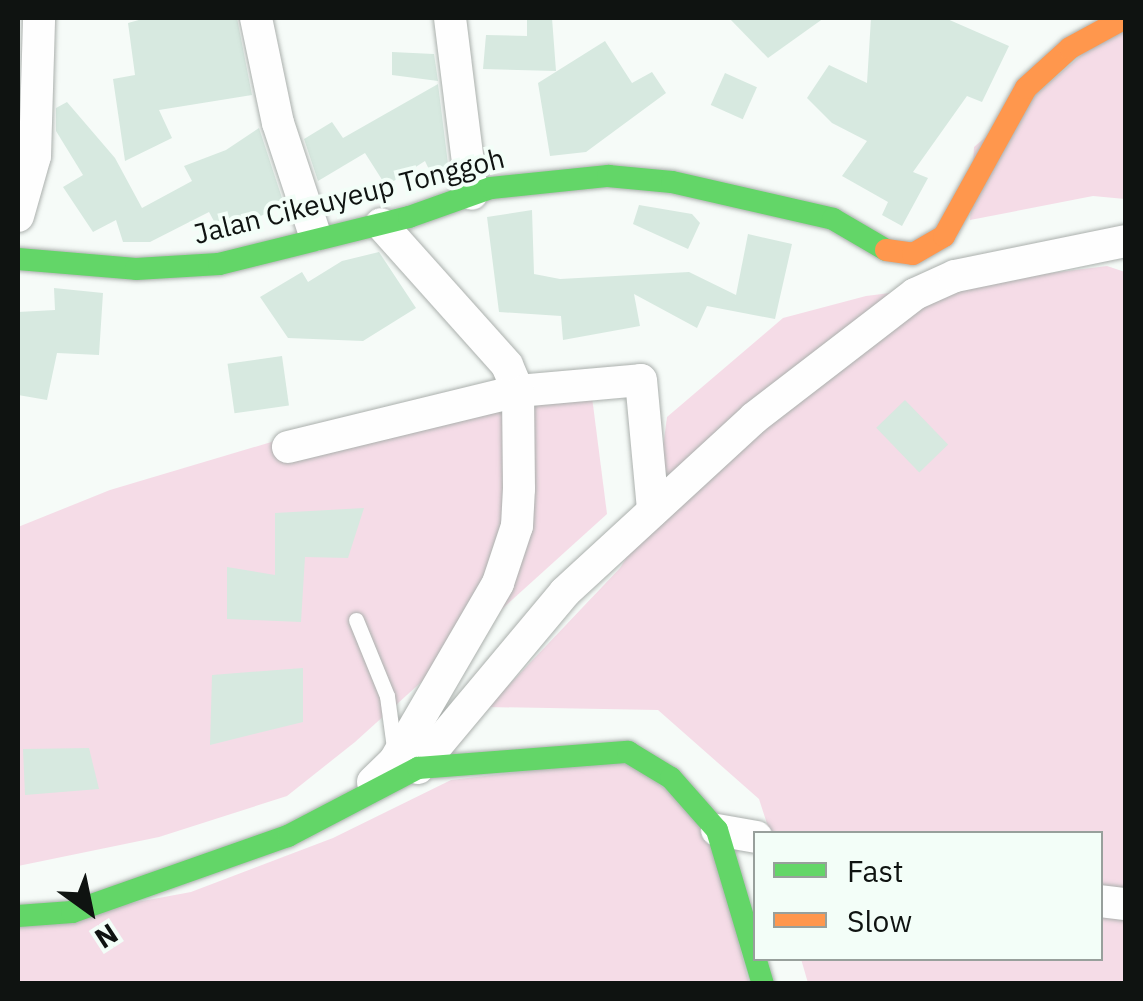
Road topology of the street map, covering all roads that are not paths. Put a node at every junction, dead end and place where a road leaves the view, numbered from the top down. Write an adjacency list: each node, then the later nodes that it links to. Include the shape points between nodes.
1 (39, 18): 6 (street, via 34,156)
2 (256, 18): 8 (street, via 278,123)
3 (450, 18): 5 (street)
4 (1110, 21): 5 (street, Jalan Cikeuyeup Tonggoh, via 1026,88 944,236 913,254 882,250 833,219 672,182 608,176)
5 (472, 194): 7 (street, Jalan Cikeuyeup Tonggoh)
6 (18, 216)
7 (381, 224): 8 (street, Jalan Cikeuyeup Tonggoh); 11 (street, via 478,329)
8 (315, 235): 10 (street, Jalan Cikeuyeup Tonggoh, via 218,264 136,269)
9 (1126, 241): 13 (street, via 937,281 754,418)
10 (18, 258)
11 (518, 390): 12 (street); 13 (street, via 641,380); 15 (street, via 518,508 510,555)
12 (288, 447)
13 (653, 510): 15 (street, via 512,648)
14 (356, 620): 15 (lane)
15 (406, 765): 16 (street); 17 (street, via 628,752 671,778)
16 (348, 806): 19 (street, via 288,836 72,912)
17 (718, 830): 18 (street); 20 (street)
18 (753, 836)
19 (18, 916)
20 (753, 947)

